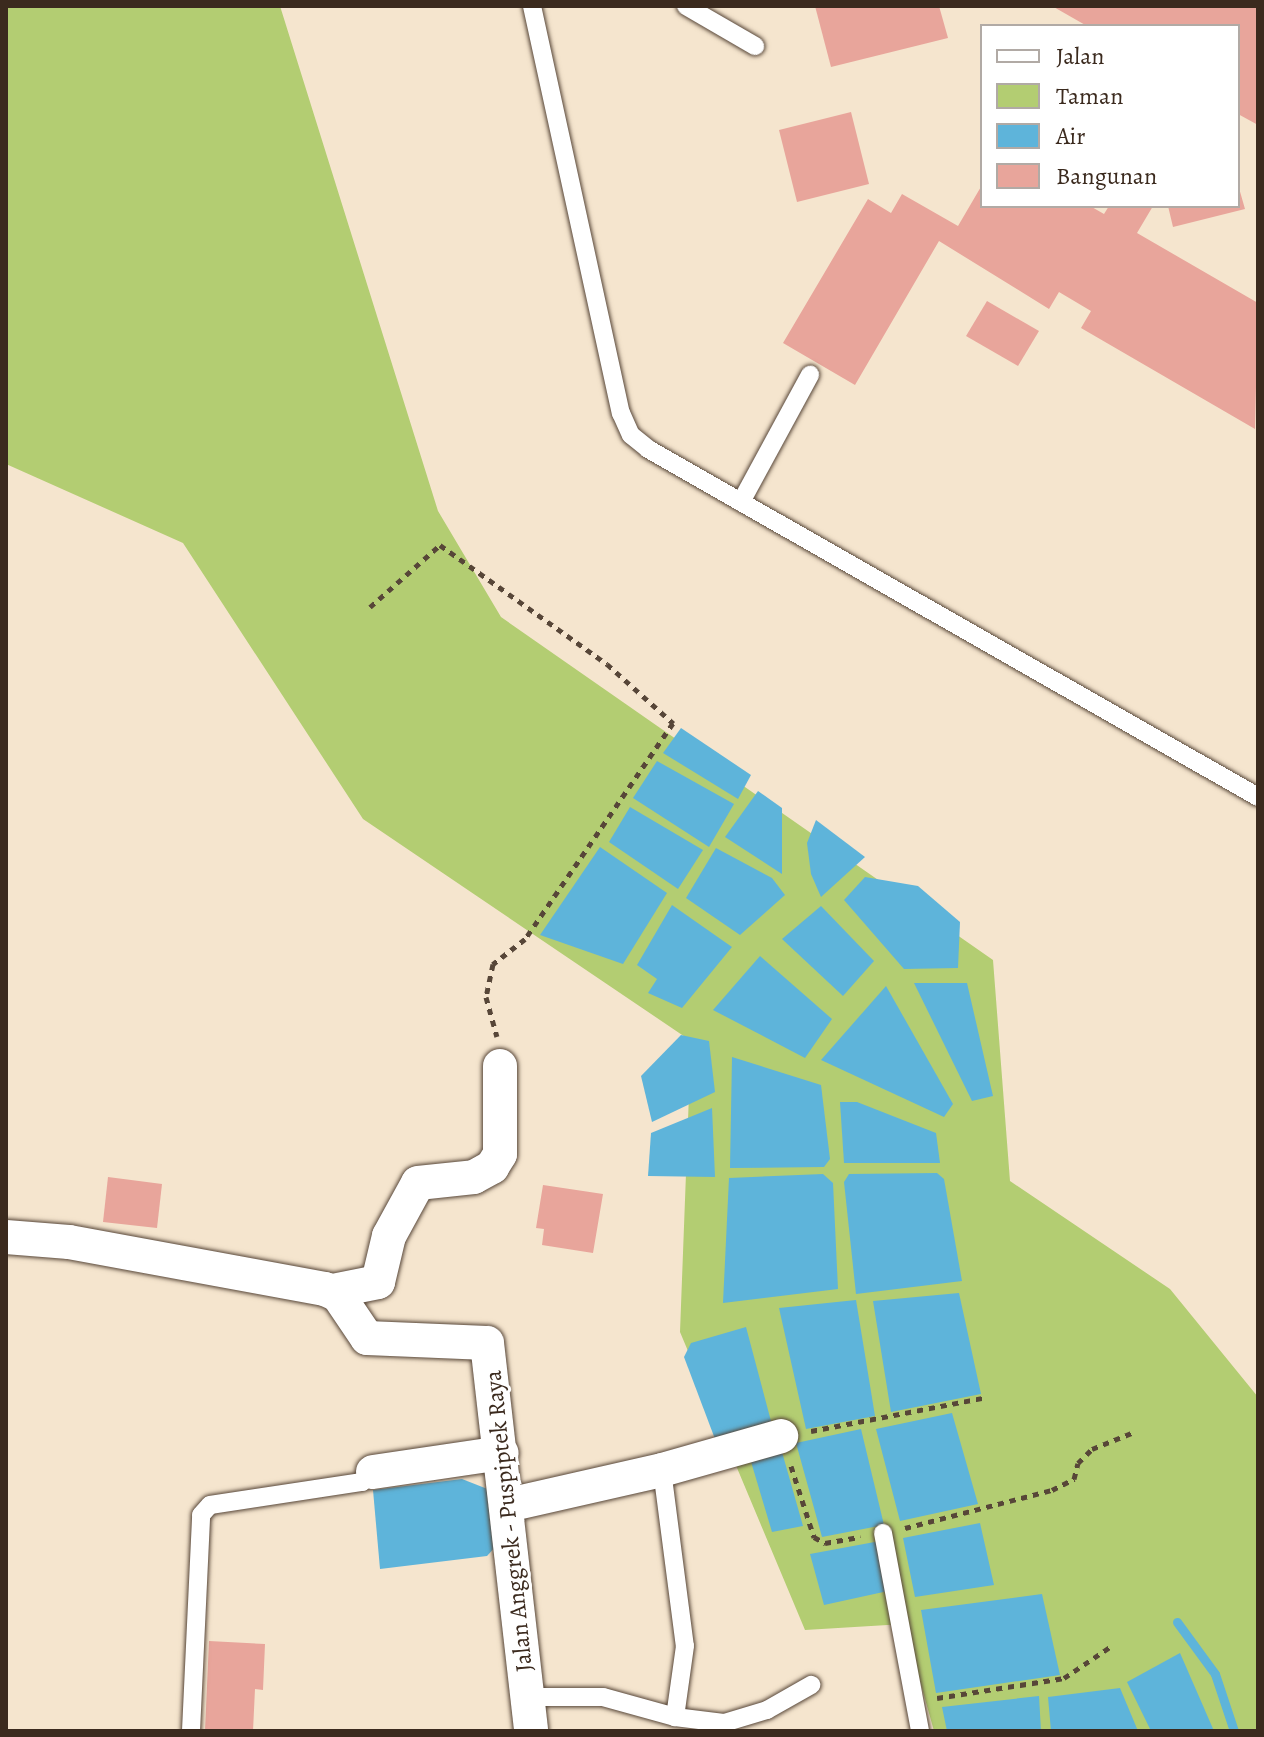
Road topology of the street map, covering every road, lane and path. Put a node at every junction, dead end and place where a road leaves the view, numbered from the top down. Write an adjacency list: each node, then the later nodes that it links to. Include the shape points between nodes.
1 (532, 6): 6 (lane, via 621,413 631,435 648,449)
2 (686, 6): 3 (lane)
3 (719, 14): 4 (lane)
4 (755, 46)
5 (810, 375): 6 (lane)
6 (741, 502): 8 (lane)
7 (370, 607): 9 (path, via 440,545 607,664 673,723 525,939 493,964 486,997 496,1025)
8 (1258, 797)
9 (500, 1066): 11 (street, via 500,1154 492,1167 474,1177 418,1183 389,1236 378,1282)
10 (6, 1237): 11 (street, via 69,1242)
11 (333, 1291): 15 (street, Jalan Anggrek - Puspiptek Raya, via 367,1338 487,1343)
12 (987, 1397): 14 (path)
13 (1134, 1432): 19 (path, via 1092,1449 1078,1463 1074,1479 1052,1490)
14 (781, 1436): 16 (street); 19 (path, via 814,1537 825,1543)
15 (502, 1453): 17 (street); 18 (street, Jalan Anggrek - Puspiptek Raya)
16 (662, 1470): 18 (street); 24 (lane, via 685,1646)
17 (373, 1472): 26 (lane, via 362,1482 210,1505 201,1515)
18 (508, 1505): 22 (street, Jalan Anggrek - Puspiptek Raya)
19 (883, 1533): 23 (lane)
20 (1113, 1645): 23 (path, via 1064,1678)
21 (811, 1685): 25 (lane)
22 (528, 1697): 24 (lane, via 603,1697); 27 (street, Jalan Anggrek - Puspiptek Raya)
23 (918, 1706): 28 (lane)
24 (675, 1717): 25 (lane)
25 (724, 1727)
26 (191, 1731)
27 (531, 1731)
28 (920, 1731)

